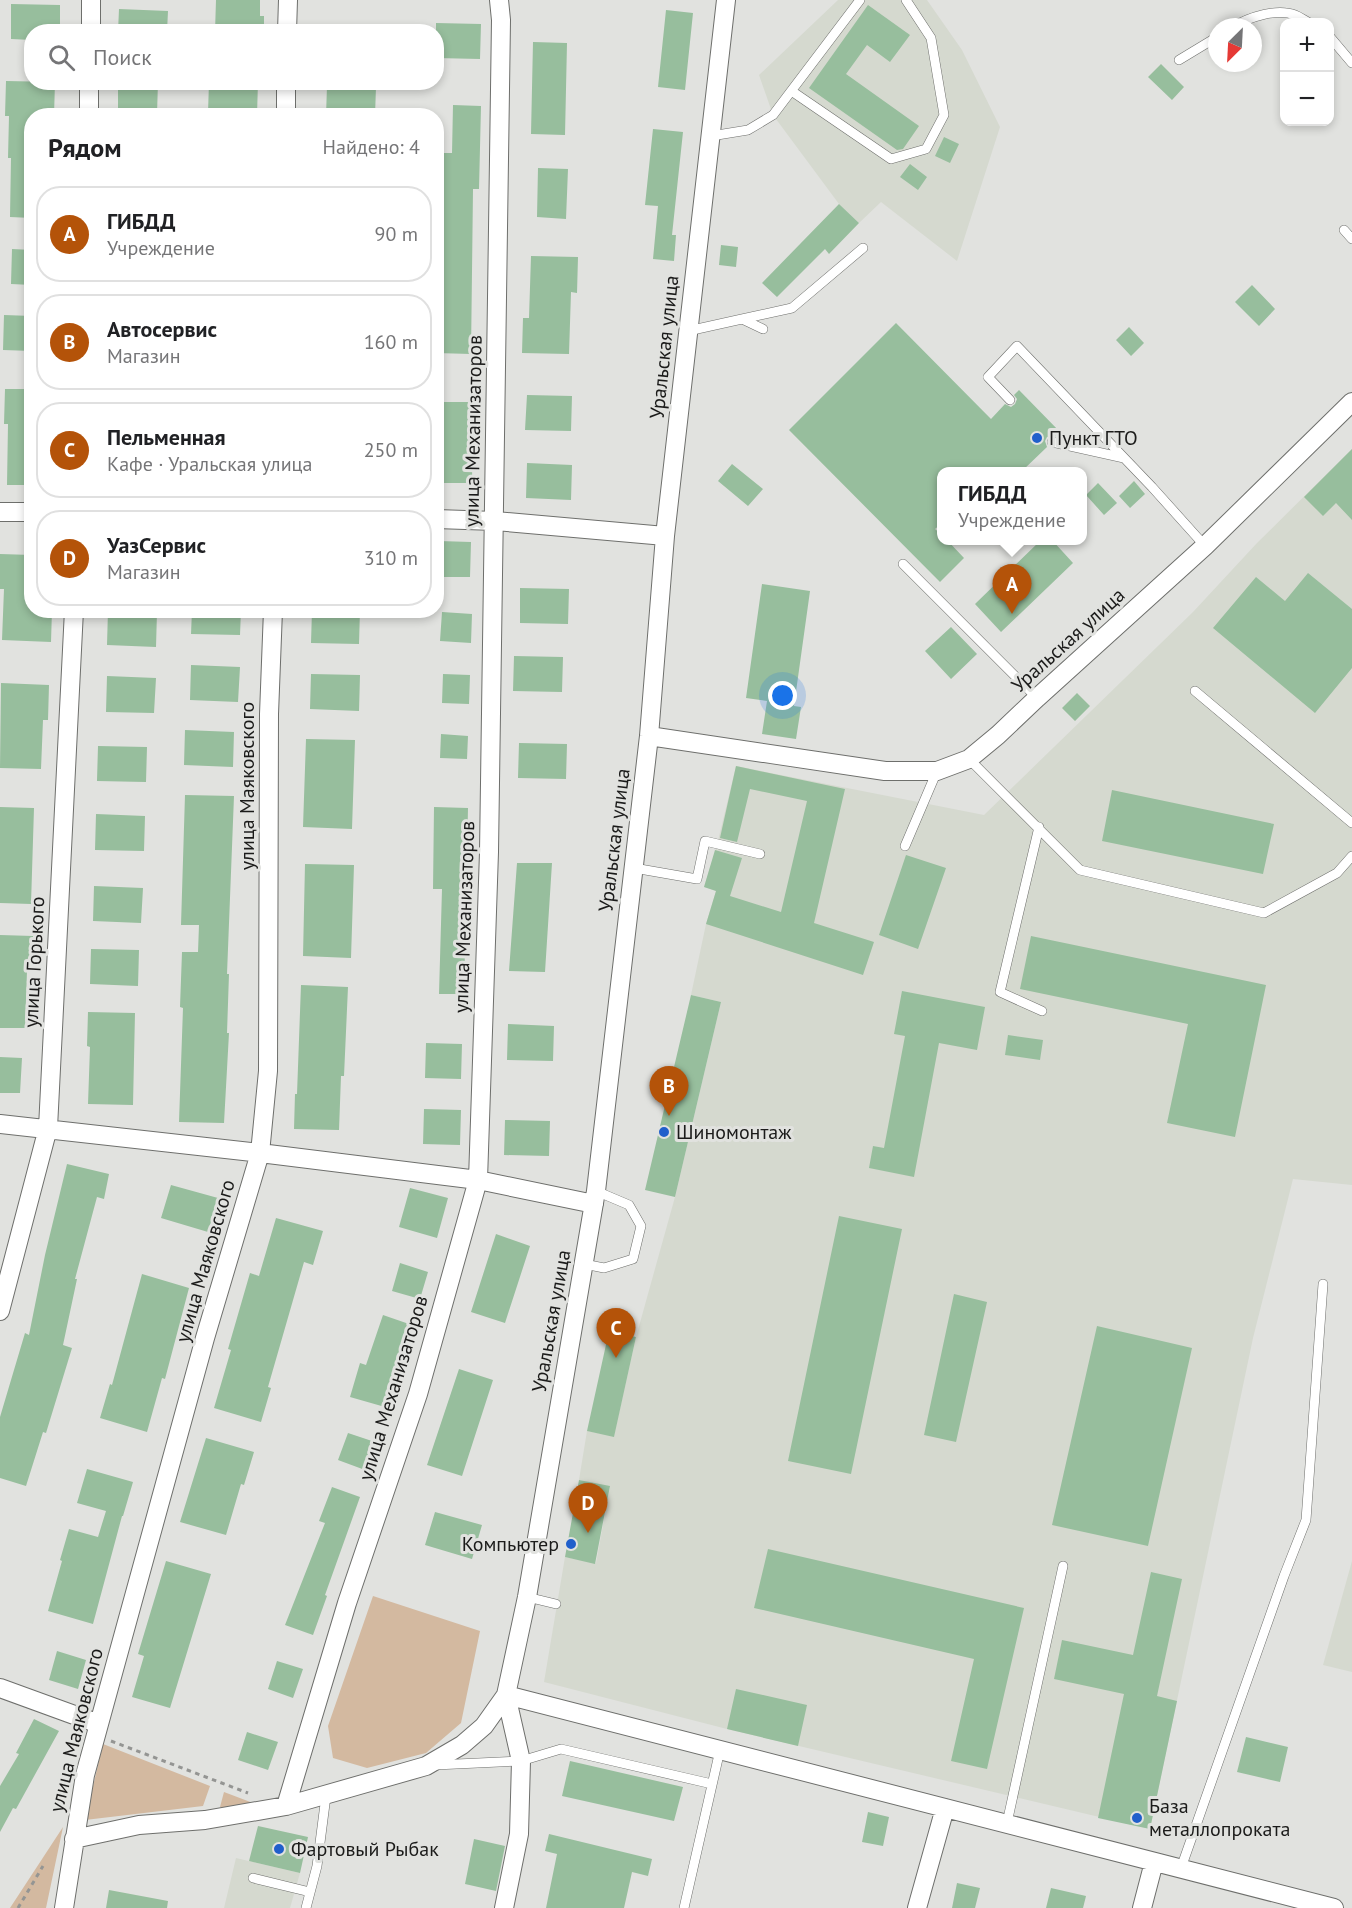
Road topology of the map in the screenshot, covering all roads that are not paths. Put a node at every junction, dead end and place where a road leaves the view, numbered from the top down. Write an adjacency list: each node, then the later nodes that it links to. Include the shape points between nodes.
1 (91, 0): 9 (street)
2 (288, 0): 10 (street)
3 (499, 0): 34 (street, улица Механизаторов)
4 (726, 0): 20 (street, Уральская улица)
5 (860, 0): 17 (lane)
6 (906, 0): 17 (lane, via 931,38 944,115 926,149 891,159)
7 (1255, 18): 8 (lane, via 1275,13)
8 (1300, 18)
9 (91, 24)
10 (287, 24)
11 (1208, 42): 13 (lane)
12 (1334, 43): 14 (lane)
13 (1179, 60)
14 (1352, 63)
15 (89, 90): 18 (street)
16 (286, 90): 19 (street)
17 (793, 92): 20 (lane, via 773,115 748,130)
18 (88, 108)
19 (286, 108)
20 (711, 135): 26 (street, Уральская улица)
21 (1344, 230): 22 (lane)
22 (1352, 239)
23 (863, 248): 24 (lane, via 792,308)
24 (742, 319): 25 (lane); 26 (lane)
25 (763, 329)
26 (688, 331): 35 (street, Уральская улица)
27 (1010, 400): 30 (lane, via 988,377 1017,346)
28 (1352, 402): 36 (street, Уральская улица)
29 (1052, 442): 30 (lane)
30 (1124, 458): 36 (lane)
31 (0, 512): 32 (street)
32 (24, 512)
33 (444, 519): 34 (street)
34 (495, 521): 35 (street); 55 (street, улица Механизаторов)
35 (665, 536): 42 (street, Уральская улица)
36 (1205, 546): 41 (street, Уральская улица)
37 (903, 564): 41 (lane)
38 (74, 618): 53 (street, улица Горького)
39 (273, 618): 54 (street, улица Маяковского, via 268,1071)
40 (1195, 691): 45 (lane)
41 (1037, 698): 43 (street, Уральская улица)
42 (649, 736): 44 (street, Уральская улица, via 885,771); 50 (street, Уральская улица)
43 (969, 759): 44 (street, Уральская улица); 46 (lane)
44 (937, 771): 47 (lane)
45 (1352, 823)
46 (1039, 827): 49 (lane, via 1080,870 1264,913 1337,873); 51 (lane, via 1000,992)
47 (905, 846)
48 (760, 854): 50 (lane, via 705,841 697,879)
49 (1352, 856)
50 (634, 868): 56 (street, Уральская улица)
51 (1042, 1011)
52 (0, 1124): 53 (street)
53 (48, 1128): 54 (street); 59 (street, улица Горького)
54 (260, 1153): 55 (street); 65 (street, улица Маяковского, via 198,1361)
55 (478, 1180): 56 (street); 71 (street, улица Механизаторов, via 418,1394 347,1603)
56 (595, 1197): 57 (street, Уральская улица); 57 (lane, via 629,1205 641,1226 633,1258 604,1268)
57 (584, 1264): 61 (street, Уральская улица)
58 (1323, 1284): 76 (lane, via 1306,1520)
59 (0, 1311)
60 (1063, 1566): 73 (lane)
61 (527, 1597): 62 (lane); 64 (street, Уральская улица)
62 (556, 1604)
63 (0, 1689): 65 (street)
64 (506, 1695): 66 (street); 67 (street, Уральская улица); 68 (street, via 484,1726 462,1745)
65 (97, 1730): 74 (street, улица Маяковского)
66 (720, 1750): 69 (lane); 72 (street)
67 (521, 1761): 68 (lane); 69 (lane, via 561,1749); 81 (street, Уральская улица, via 519,1834)
68 (426, 1766): 70 (street)
69 (712, 1784): 82 (lane)
70 (326, 1796): 71 (street); 78 (lane)
71 (286, 1806): 74 (street, via 205,1820 139,1825)
72 (945, 1808): 73 (street); 83 (street)
73 (1007, 1823): 75 (street)
74 (74, 1839): 79 (street, улица Маяковского)
75 (1154, 1862): 76 (street); 84 (street)
76 (1181, 1869): 85 (street)
77 (254, 1878): 78 (lane)
78 (310, 1892): 80 (lane)
79 (64, 1908)
80 (306, 1908)
81 (504, 1908)
82 (684, 1908)
83 (917, 1908)
84 (1142, 1908)
85 (1334, 1908)

